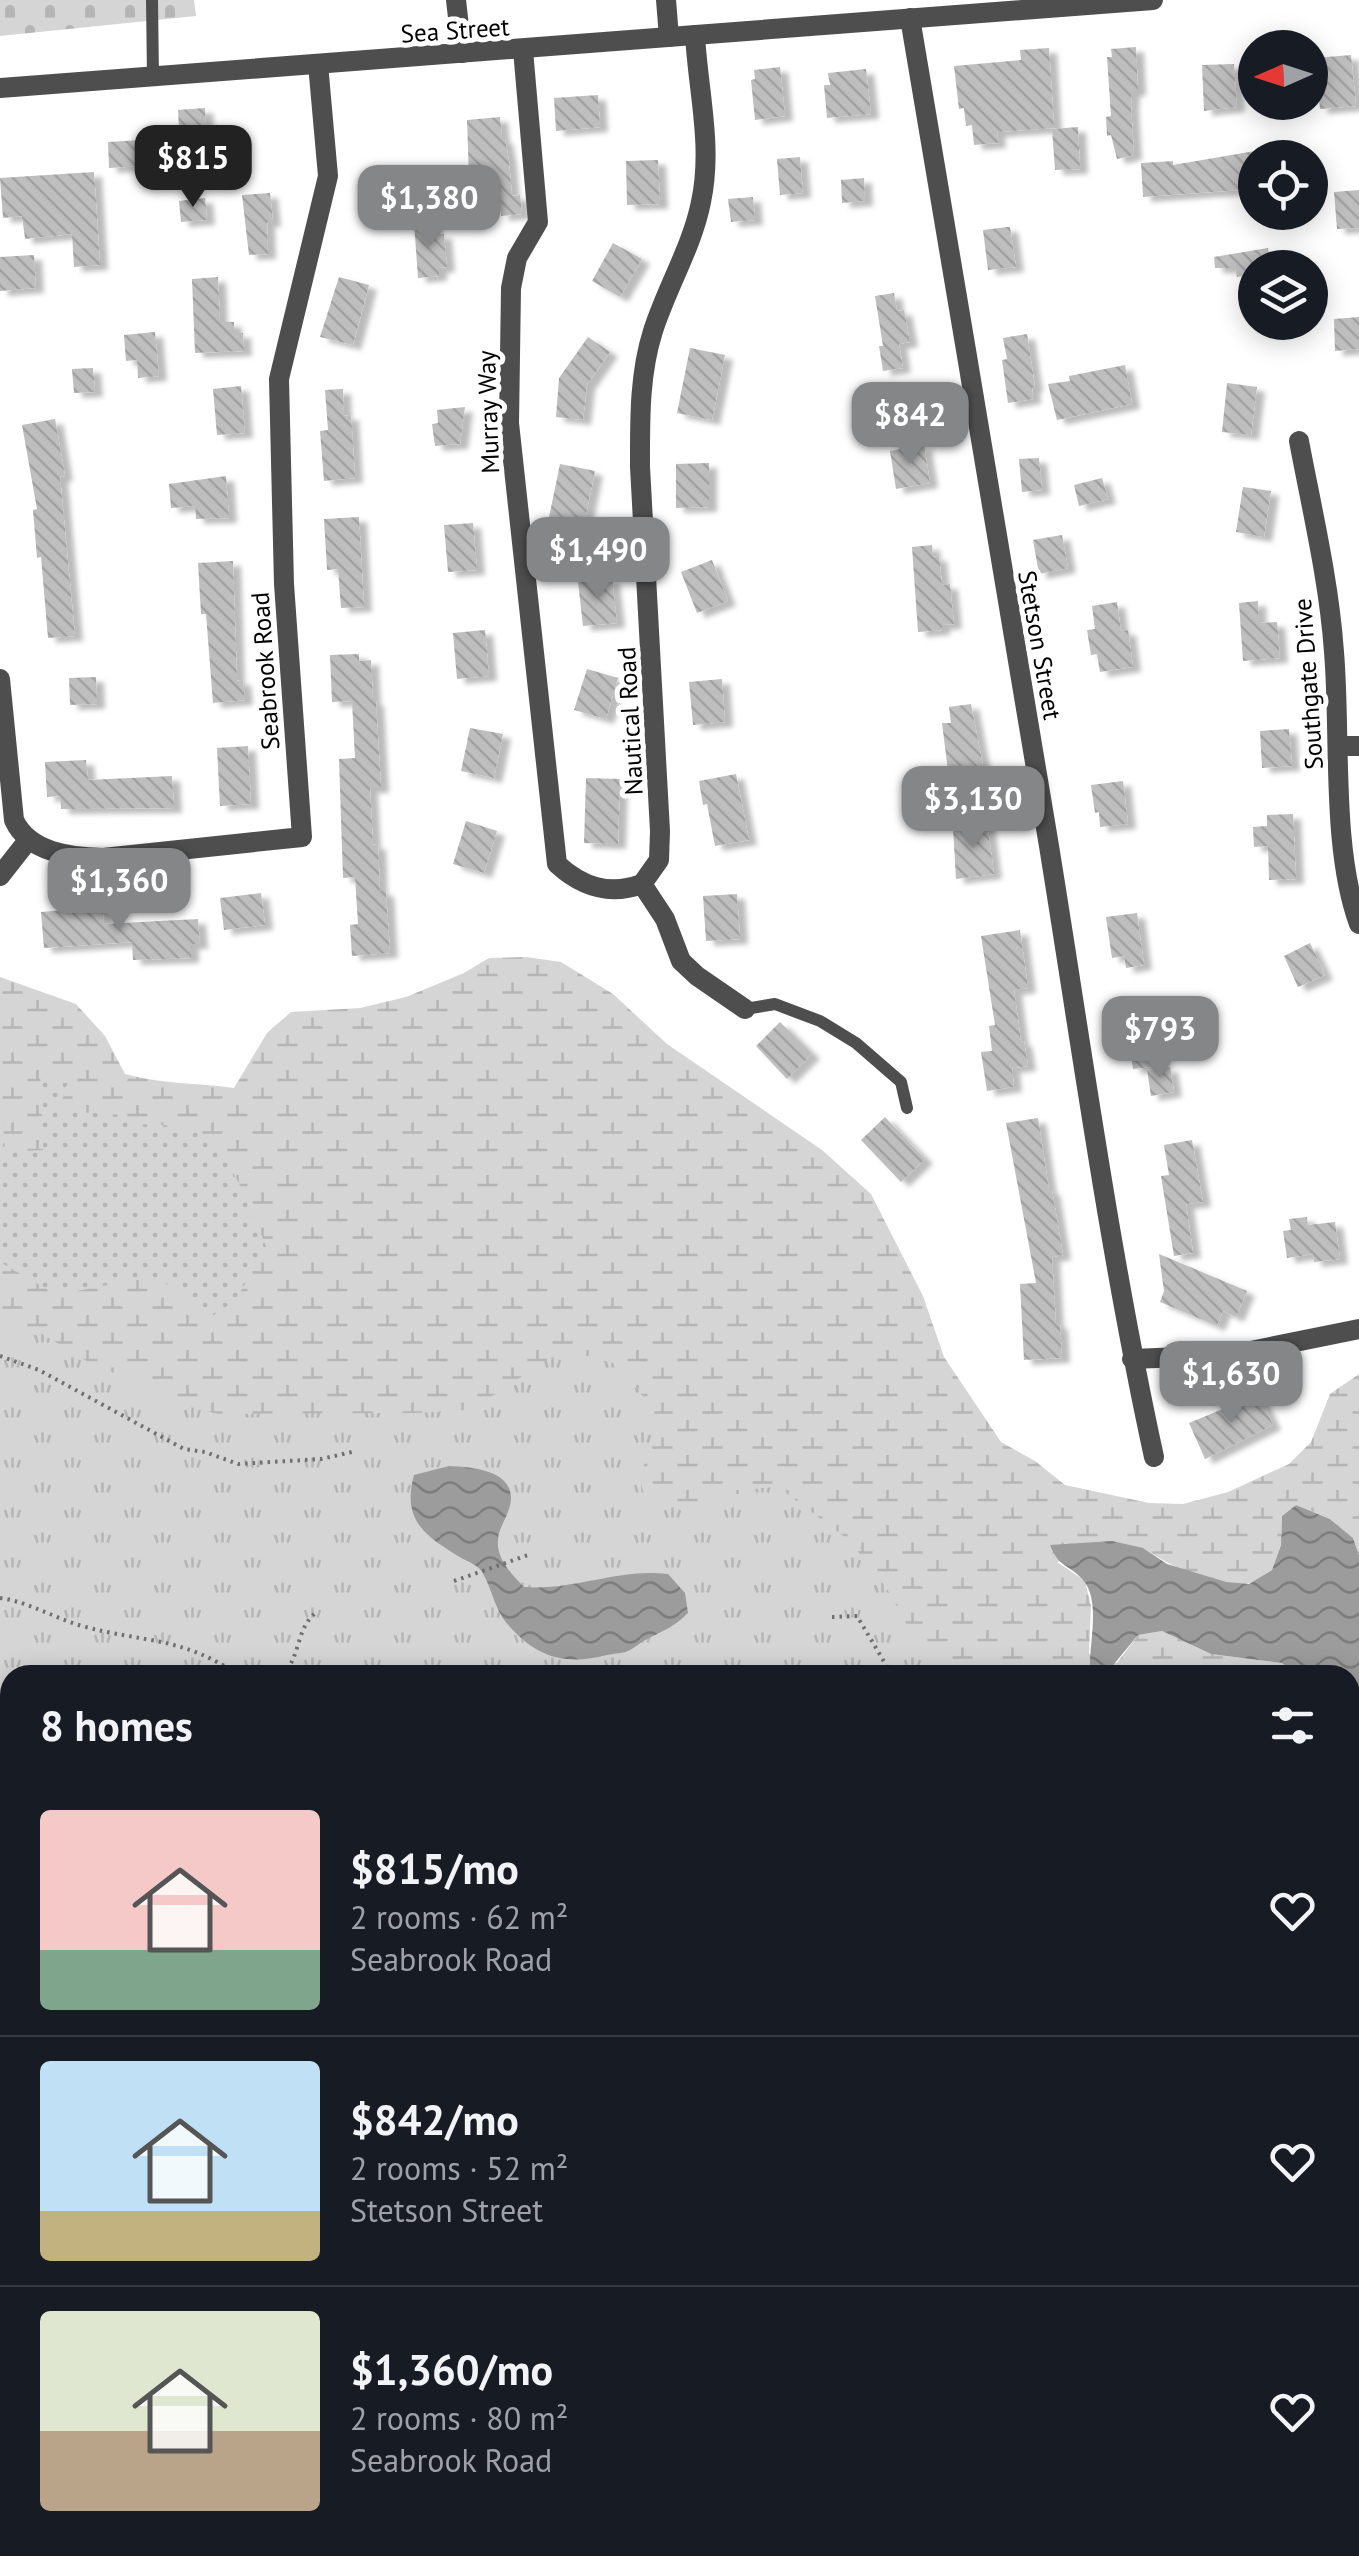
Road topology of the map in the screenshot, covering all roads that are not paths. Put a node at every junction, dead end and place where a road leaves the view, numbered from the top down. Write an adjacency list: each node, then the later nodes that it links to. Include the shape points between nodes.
1 (152, 0): 13 (lane)
2 (456, 0): 11 (street)
3 (666, 0): 9 (street)
4 (1153, 0): 5 (street, Sea Street)
5 (1130, 1): 6 (street, Sea Street)
6 (1023, 5): 7 (street, Sea Street)
7 (910, 18): 8 (street, Sea Street); 25 (street, Stetson Street)
8 (695, 35): 9 (street, Sea Street); 20 (street, Nautical Road, via 706,140 701,202 654,328 640,414 660,831 659,860)
9 (669, 37): 10 (street, Sea Street)
10 (524, 50): 11 (street, Sea Street); 20 (street, Murray Way, via 538,222 517,258 511,288 509,423 557,864 583,885 619,890)
11 (462, 54): 12 (street, Sea Street)
12 (318, 64): 13 (street, Sea Street); 18 (street, Seabrook Road, via 328,176 279,380 284,584 302,837 103,858 70,856)
13 (153, 77): 14 (street, Sea Street)
14 (0, 88)
15 (1300, 441): 17 (street, Southgate Drive)
16 (0, 679): 18 (street, via 14,820)
17 (1349, 746): 21 (street, Southgate Drive, via 1344,856)
18 (28, 839): 19 (street)
19 (0, 876)
20 (642, 884): 22 (street, via 681,961)
21 (1359, 924)
22 (745, 1009): 23 (lane, via 775,1004 856,1043 901,1082)
23 (907, 1108)
24 (1359, 1330): 25 (street, via 1232,1355)
25 (1132, 1359): 26 (street, Stetson Street)
26 (1154, 1458)

